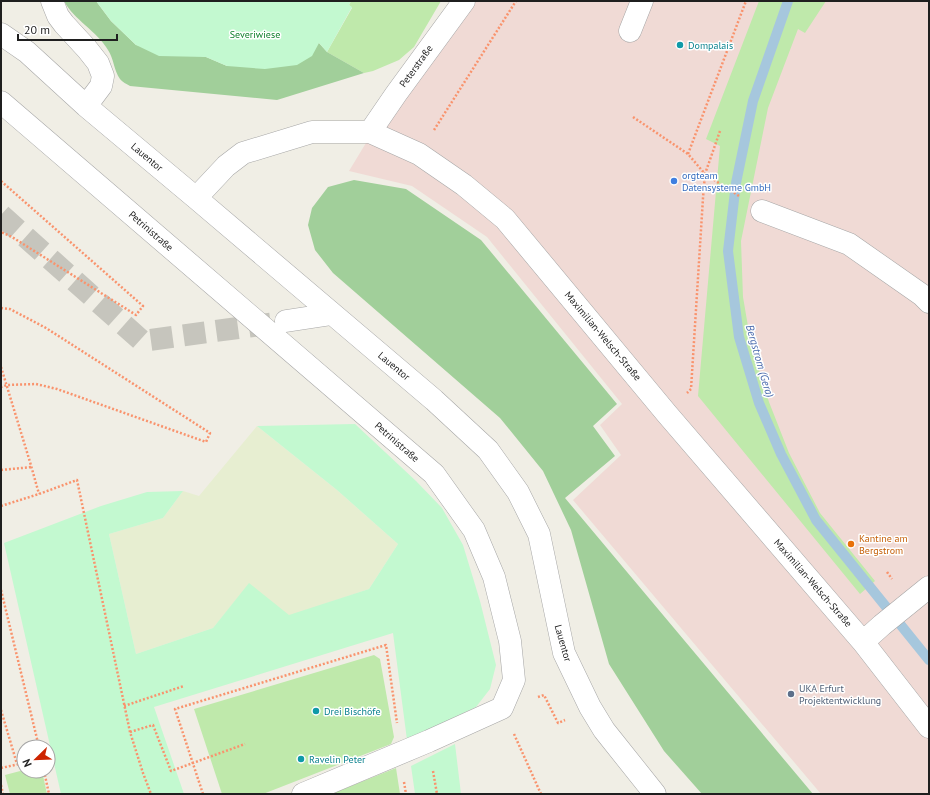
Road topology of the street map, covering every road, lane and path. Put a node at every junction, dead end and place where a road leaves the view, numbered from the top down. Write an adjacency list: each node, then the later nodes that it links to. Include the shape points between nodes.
1 (52, 1): 9 (street, via 58,16 98,63 103,76 100,86)
2 (464, 1): 12 (street, Peterstraße)
3 (516, 1): 13 (path)
4 (642, 1): 6 (street)
5 (746, 1): 14 (path)
6 (630, 31)
7 (1, 34): 9 (street, Lauentor, via 27,52)
8 (1, 102): 39 (street, Petrinistraße, via 434,474 474,530 494,577 510,641 514,680)
9 (86, 106): 17 (street, Lauentor)
10 (633, 117): 14 (path)
11 (720, 131): 15 (path)
12 (370, 132): 13 (street, Maximilian-Welsch-Straße); 17 (street, Maximilian-Welsch-Straße, via 312,132 243,153 226,166)
13 (419, 154): 35 (street, Maximilian-Welsch-Straße, via 464,185 505,220)
14 (688, 154): 15 (path)
15 (705, 174): 18 (path); 27 (path)
16 (1, 181): 19 (path, via 143,306 136,315)
17 (196, 198): 22 (street, Lauentor)
18 (762, 211): 20 (street, via 850,244)
19 (1, 232)
20 (929, 302)
21 (1, 308): 25 (path, via 10,309 46,328 210,432 206,442 57,389 36,384)
22 (332, 314): 23 (street); 61 (street, Lauentor, via 434,400 488,450 518,492 538,534 564,653 590,708 604,730)
23 (286, 321)
24 (1, 367): 25 (path)
25 (7, 385): 26 (path); 28 (path)
26 (1, 387)
27 (691, 388)
28 (32, 467): 29 (path); 30 (path)
29 (1, 470)
30 (39, 494): 31 (path); 38 (path, via 77,480)
31 (1, 506)
32 (929, 587): 35 (street)
33 (1, 590): 34 (path)
34 (2, 599): 45 (path)
35 (863, 642): 43 (street, Maximilian-Welsch-Straße)
36 (184, 686): 38 (path)
37 (537, 698): 42 (path, via 544,695 558,723)
38 (124, 706): 44 (path)
39 (502, 708): 58 (street); 60 (path)
40 (1, 710): 47 (path)
41 (395, 714): 48 (path, via 386,645 175,709)
42 (566, 720)
43 (929, 727)
44 (130, 732): 48 (path, via 153,725 171,770); 56 (path)
45 (37, 739)
46 (245, 744): 48 (path)
47 (16, 761)
48 (193, 762): 57 (path)
49 (16, 764): 50 (path)
50 (1, 768)
51 (404, 778): 59 (path)
52 (46, 779): 55 (path)
53 (1, 785): 54 (path)
54 (3, 794)
55 (49, 794)
56 (151, 794)
57 (203, 794)
58 (303, 794)
59 (406, 794)
60 (541, 794)
61 (655, 794)

